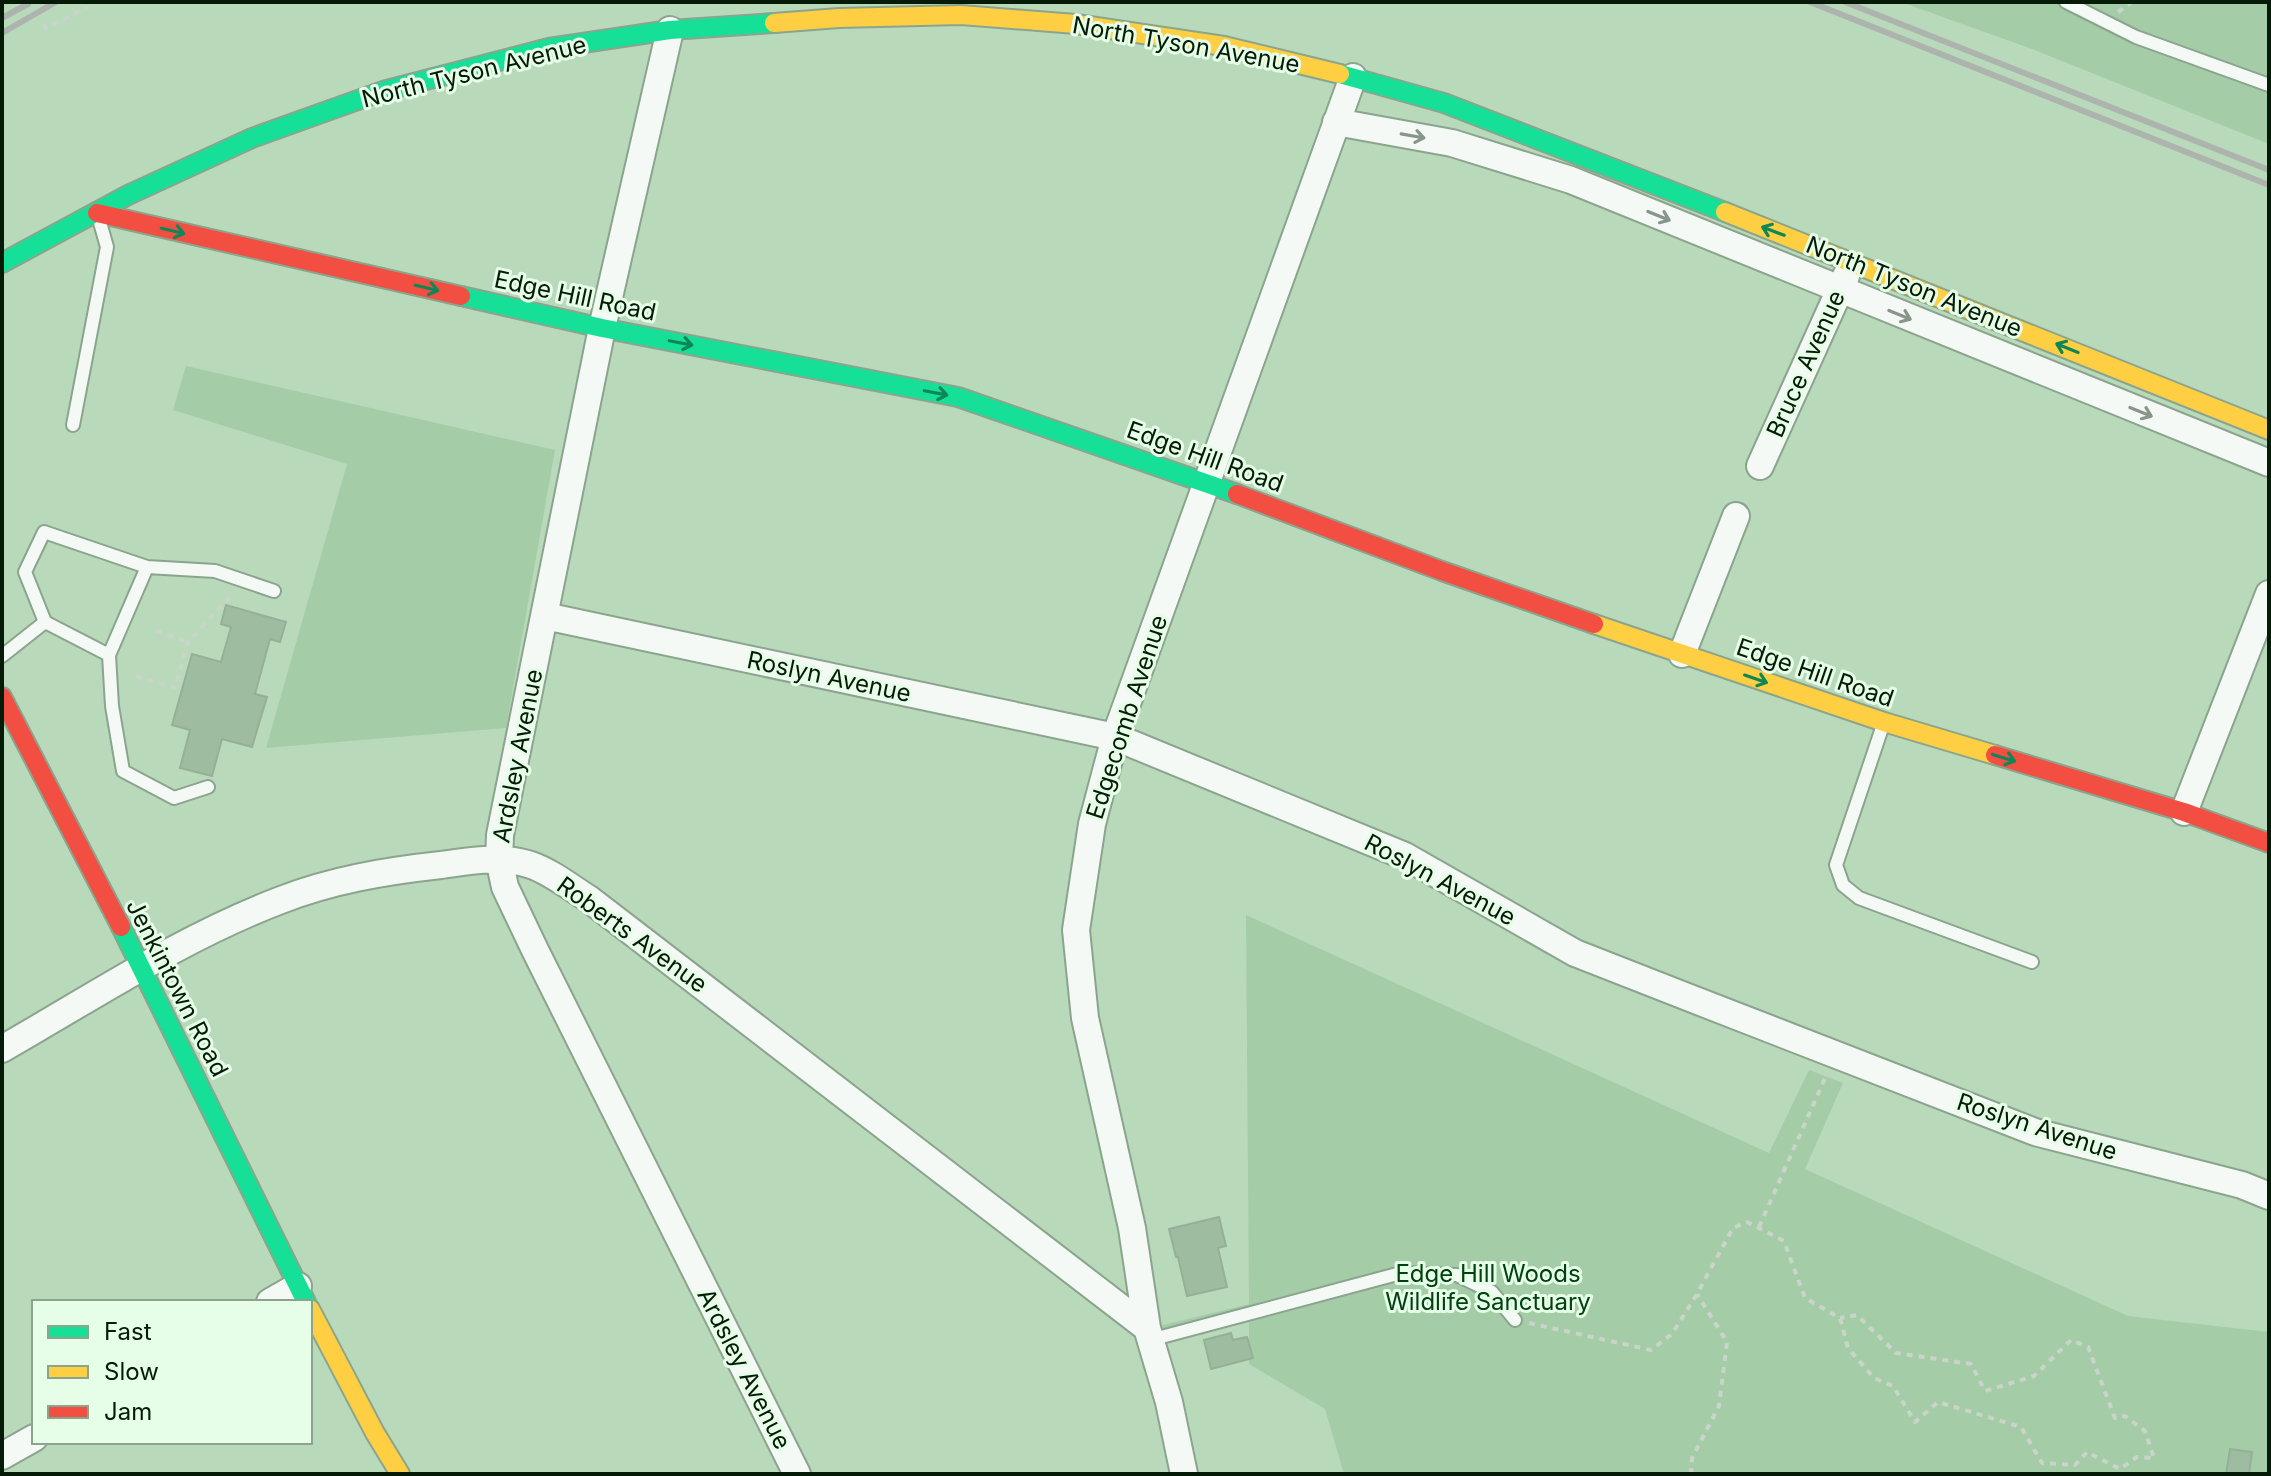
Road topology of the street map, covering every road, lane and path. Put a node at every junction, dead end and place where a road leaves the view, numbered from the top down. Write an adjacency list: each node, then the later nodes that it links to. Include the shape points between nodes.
1 (2066, 2): 6 (lane, via 2136,37)
2 (87, 7): 3 (path, via 46,28)
3 (44, 24)
4 (670, 30): 5 (street, North Tyson Avenue, via 961,15 1076,24 1210,44); 10 (street, North Tyson Avenue, via 549,48 383,91 252,138); 14 (street, Ardsley Avenue)
5 (1353, 77): 7 (street, Edgecomb Avenue); 8 (street, North Tyson Avenue, via 1444,103)
6 (2269, 85)
7 (1336, 122): 9 (street, North Tyson Avenue, one-way to 9, via 1452,143); 19 (street, Edgecomb Avenue)
8 (1557, 146): 9 (street, North Tyson Avenue); 11 (street, North Tyson Avenue, one-way to 8)
9 (1609, 196): 13 (street, North Tyson Avenue, one-way to 13)
10 (97, 213): 12 (street, North Tyson Avenue); 14 (street, Edge Hill Road, one-way to 14); 15 (lane, via 107,247)
11 (1852, 262): 13 (street, Bruce Avenue); 16 (street, North Tyson Avenue, one-way to 11)
12 (2, 263)
13 (1839, 290): 17 (street, North Tyson Avenue, one-way to 17); 18 (street, Bruce Avenue)
14 (602, 328): 19 (street, Edge Hill Road, one-way to 19, via 958,397); 25 (street, Ardsley Avenue)
15 (73, 425)
16 (2269, 430)
17 (2269, 463)
18 (1760, 466)
19 (1206, 482): 29 (street, Edge Hill Road); 35 (street, Edgecomb Avenue)
20 (1736, 516): 29 (street)
21 (147, 567): 22 (lane, via 215,571); 26 (lane, via 44,532 25,572); 30 (lane)
22 (274, 591)
23 (2269, 594): 37 (street)
24 (230, 597): 28 (path)
25 (545, 616): 35 (street, Roslyn Avenue); 39 (street, Ardsley Avenue)
26 (45, 622): 30 (lane); 31 (lane)
27 (156, 631): 28 (path)
28 (188, 642): 32 (path, via 175,688)
29 (1682, 654): 34 (street, Edge Hill Road, one-way to 34)
30 (109, 655): 36 (lane, via 123,771 174,798)
31 (2, 656)
32 (136, 676)
33 (2, 697): 41 (street, Jenkintown Road)
34 (1884, 722): 37 (street, Edge Hill Road, one-way to 37); 40 (lane, via 1836,865 1843,885 1859,898)
35 (1115, 737): 44 (street, Roslyn Avenue, via 1405,856 1575,953 2035,1132); 51 (street, Edgecomb Avenue, via 1092,824 1076,930 1085,1018 1132,1228)
36 (208, 787)
37 (2184, 812): 38 (street, Edge Hill Road)
38 (2269, 843)
39 (499, 859): 41 (street, Roberts Avenue, via 349,878 225,923); 51 (street, Roberts Avenue, via 531,865 589,899); 55 (street, Ardsley Avenue, via 505,887)
40 (2032, 962)
41 (142, 968): 42 (street, Roberts Avenue); 47 (street, Jenkintown Road)
42 (2, 1049)
43 (1828, 1072): 45 (path)
44 (2269, 1196)
45 (1759, 1227): 46 (path, via 1747,1222 1733,1228); 49 (path, via 1784,1241 1805,1298)
46 (1697, 1294): 50 (path, via 1672,1334 1651,1350); 57 (path, via 1727,1342 1719,1406 1692,1458)
47 (305, 1299)
48 (312, 1312): 54 (street, Jenkintown Road)
49 (1840, 1318): 49 (path, via 1848,1348 1874,1378 1893,1386 1915,1422 1938,1402 2021,1427 2042,1463 2075,1465 2087,1452 2120,1469 2137,1457 2154,1458 2145,1431 2125,1416 2115,1418 2088,1347 2071,1340 2034,1376 1985,1391 1971,1364 1896,1353 1857,1315)
50 (1515, 1320): 51 (lane, via 1492,1292 1457,1275 1401,1273)
51 (1149, 1334): 56 (street, Edgecomb Avenue)
52 (32, 1439): 53 (street)
53 (2, 1456)
54 (400, 1474)
55 (797, 1474)
56 (1184, 1474)
57 (1691, 1474)

